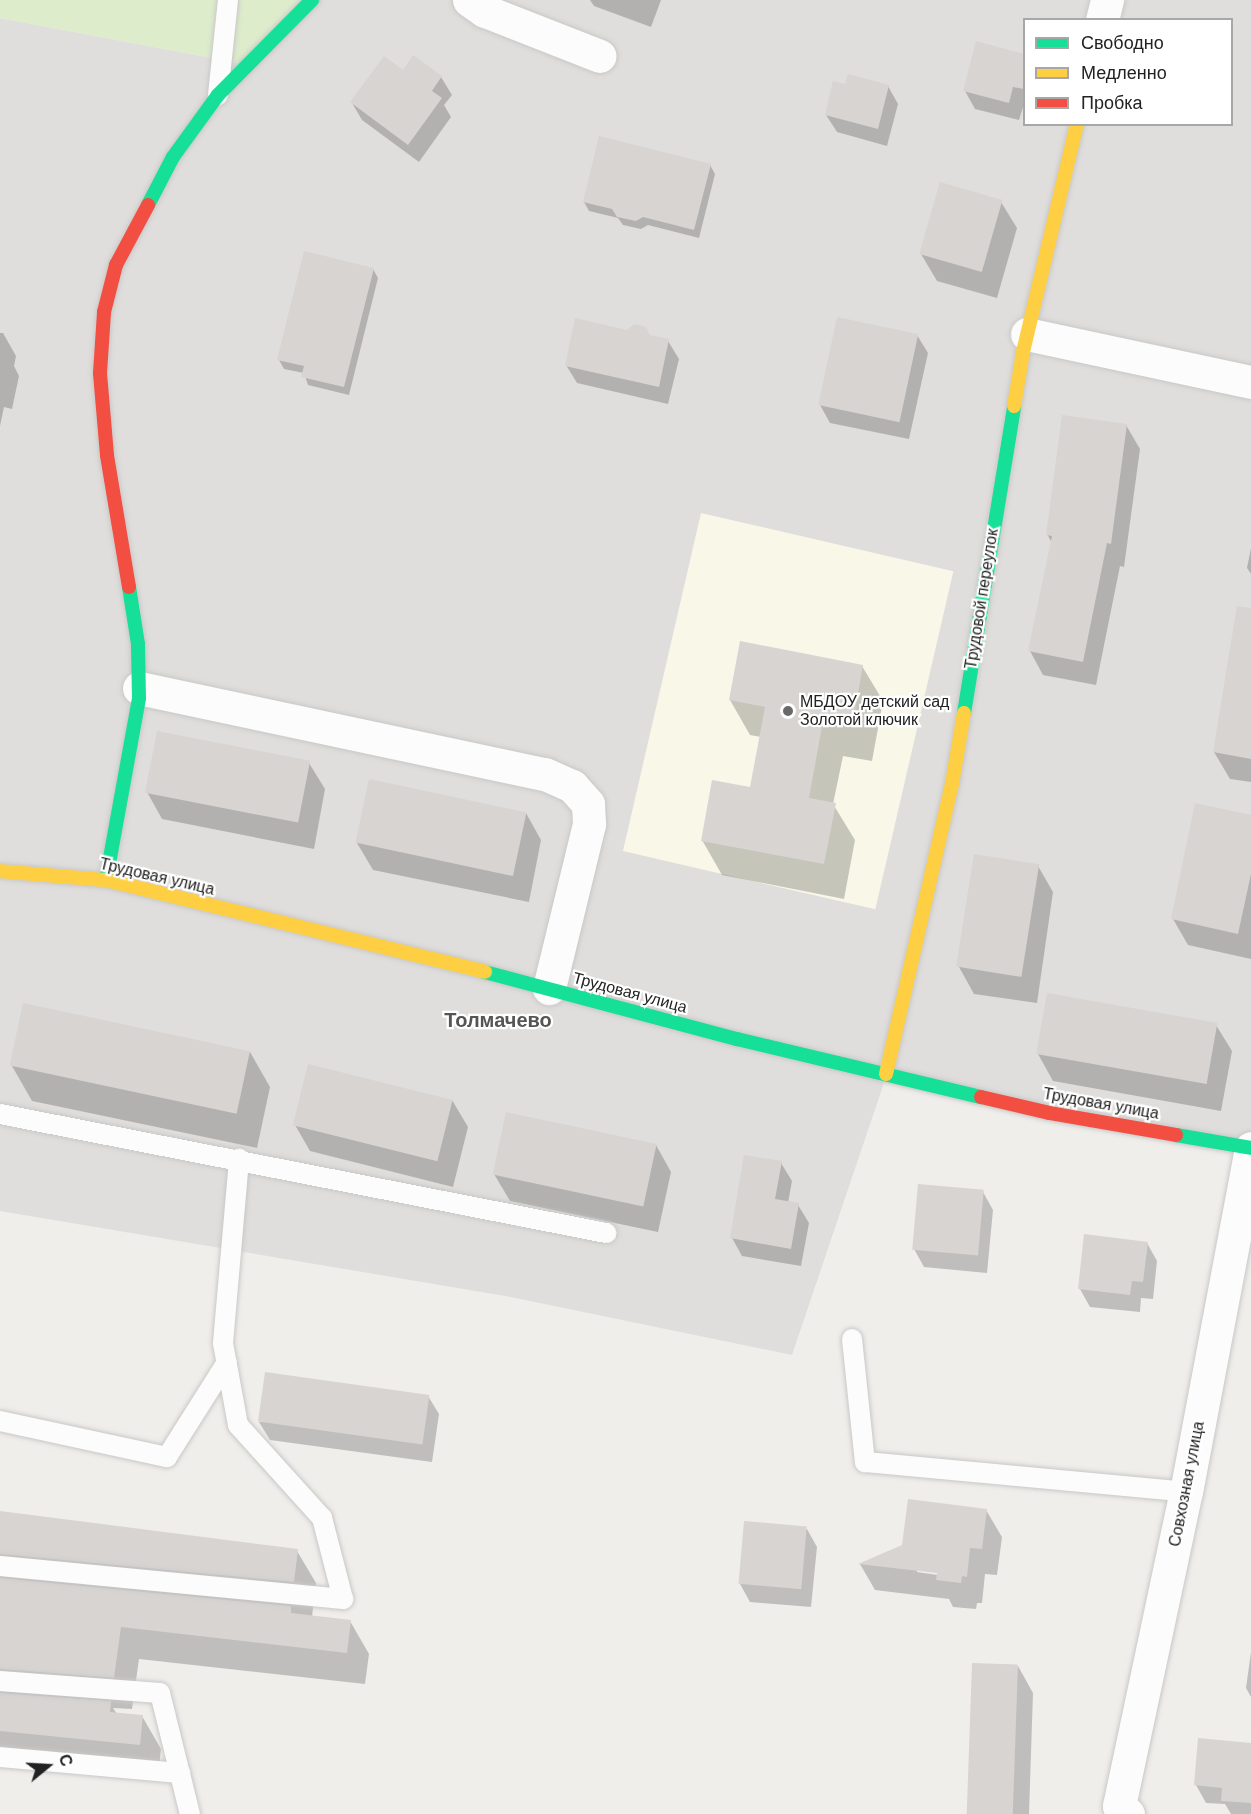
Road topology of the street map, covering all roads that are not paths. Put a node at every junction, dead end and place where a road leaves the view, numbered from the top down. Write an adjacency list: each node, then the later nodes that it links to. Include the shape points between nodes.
1 (228, 0): 7 (lane)
2 (312, 0): 7 (street)
3 (469, 0): 6 (street, via 485,11)
4 (1107, 0): 5 (street)
5 (1102, 18)
6 (600, 56)
7 (218, 95): 11 (street, via 173,157 144,208 116,265 104,312 100,373 107,455 136,633)
8 (1077, 126): 9 (street, Трудовой переулок)
9 (1027, 334): 10 (street); 15 (street, Трудовой переулок, via 952,783)
10 (1251, 382)
11 (139, 688): 13 (street); 14 (street, via 544,774 572,786 588,804 589,824)
12 (0, 871): 13 (street, Трудовая улица)
13 (106, 880): 14 (street, Трудовая улица)
14 (549, 988): 15 (street, Трудовая улица)
15 (886, 1074): 17 (street, Трудовая улица, via 1050,1113)
16 (0, 1114): 18 (lane)
17 (1251, 1148): 23 (street, Совхозная улица)
18 (240, 1159): 19 (lane); 21 (lane, via 223,1343)
19 (606, 1233)
20 (852, 1339): 23 (lane, via 865,1462)
21 (226, 1362): 22 (lane, via 167,1457); 24 (lane, via 238,1425 322,1518 343,1599)
22 (0, 1421)
23 (1186, 1492): 28 (street, Совхозная улица)
24 (0, 1566)
25 (0, 1681): 27 (lane, via 160,1693)
26 (0, 1757): 27 (lane)
27 (180, 1773): 29 (lane)
28 (1120, 1811)
29 (190, 1814)

